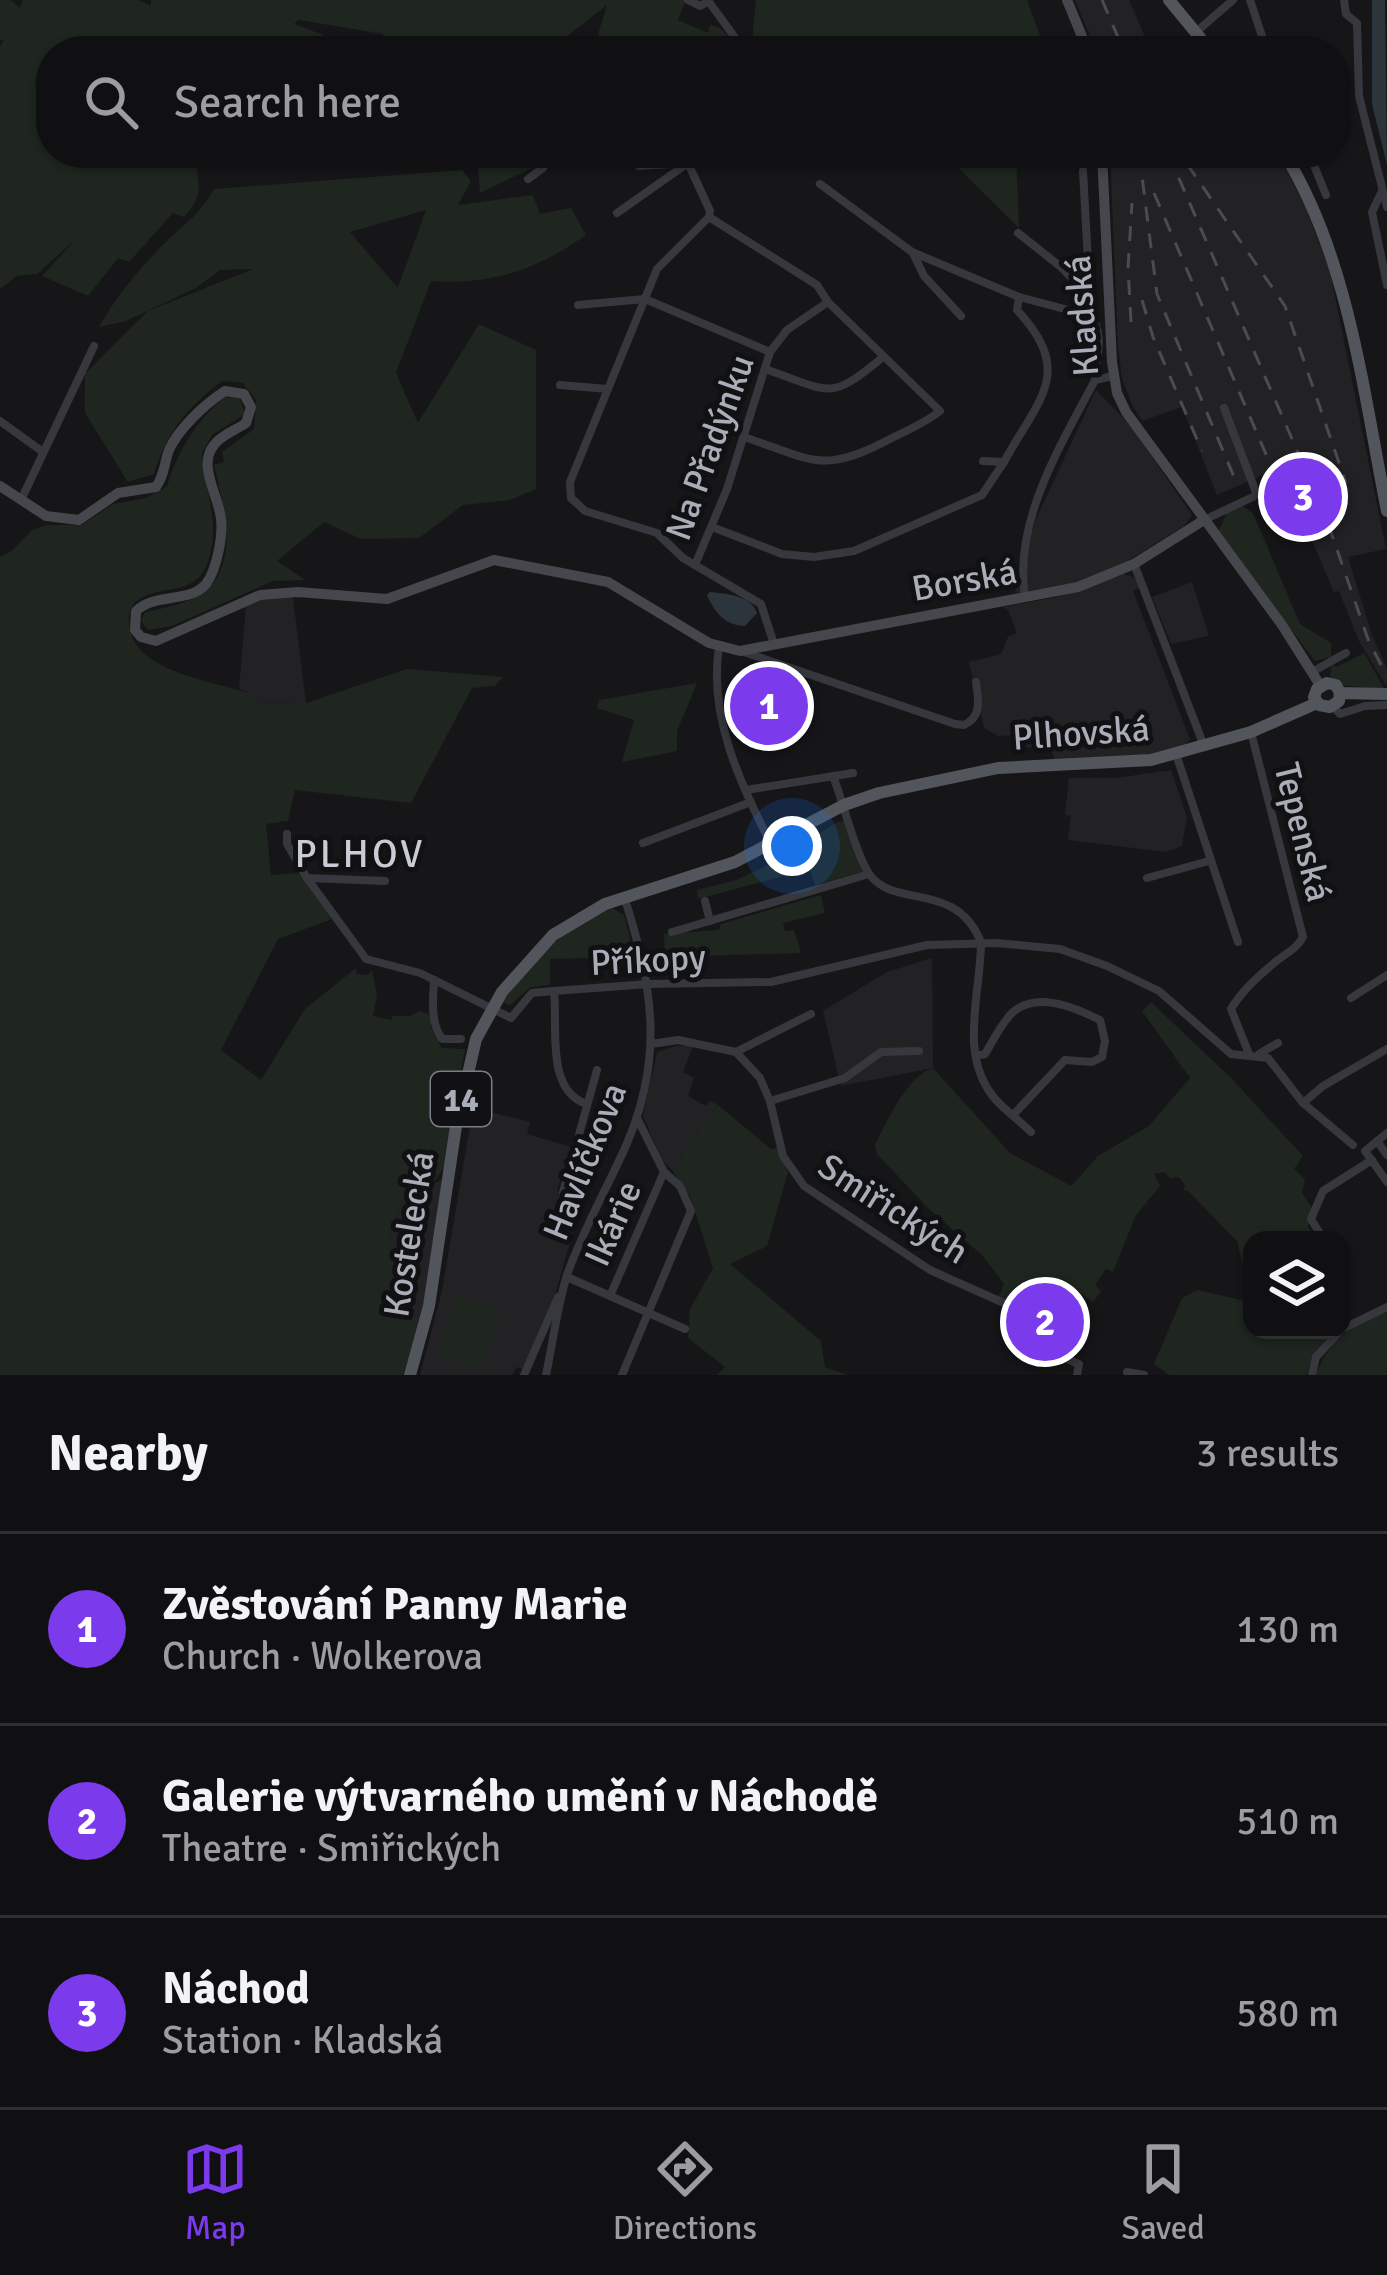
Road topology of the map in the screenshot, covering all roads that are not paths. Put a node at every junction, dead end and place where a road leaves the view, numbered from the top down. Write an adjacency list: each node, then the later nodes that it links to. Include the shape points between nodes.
1 (688, 0): 7 (street)
2 (1067, 0): 10 (street)
3 (1168, 0): 8 (main road)
4 (1233, 0): 8 (street)
5 (1250, 0): 12 (street)
6 (1343, 0): 22 (street, via 1357,23 1359,96)
7 (709, 1): 9 (street)
8 (1196, 32): 11 (main road)
9 (733, 36)
10 (1082, 36)
11 (1199, 36)
12 (1262, 36)
13 (543, 168): 20 (street)
14 (682, 168): 25 (street)
15 (690, 168): 26 (street)
16 (1103, 168): 41 (street, Kladská)
17 (1292, 168): 53 (main road, via 1336,271)
18 (1315, 168): 23 (street)
19 (1082, 171): 32 (street)
20 (528, 179)
21 (820, 184): 28 (street)
22 (1382, 191): 24 (street); 29 (street, via 1372,212)
23 (1326, 195)
24 (1387, 207)
25 (617, 213)
26 (709, 217): 31 (street, via 663,260); 33 (street, via 818,286)
27 (1018, 232): 32 (street)
28 (912, 252): 30 (street); 35 (street)
29 (1387, 285)
30 (1019, 297): 36 (street); 50 (street, via 1018,310 1046,346 1049,371)
31 (645, 299): 34 (street); 38 (street); 44 (street)
32 (1092, 299): 36 (street)
33 (828, 302): 38 (street, Na Přadýnku); 39 (street)
34 (578, 305)
35 (961, 316)
36 (1090, 316): 42 (street, via 1100,354)
37 (94, 346): 48 (street)
38 (770, 352): 40 (street, Na Přadýnku)
39 (883, 357): 40 (street, via 837,390); 47 (street, via 940,411 839,462)
40 (765, 369): 47 (street, Na Přadýnku)
41 (1113, 376): 42 (street); 54 (street, Kladská, via 1126,412)
42 (1094, 380): 58 (street, via 1031,514)
43 (560, 385): 44 (street)
44 (608, 389): 57 (street, via 570,482 571,498 585,511 648,529)
45 (1224, 408): 54 (street, via 1254,496)
46 (0, 421): 48 (street)
47 (745, 437): 55 (street, Na Přadýnku)
48 (43, 452): 52 (street)
49 (983, 461): 50 (street)
50 (1004, 462): 55 (street, via 982,495 854,551 782,554)
51 (0, 486): 52 (street)
52 (20, 501): 60 (street, via 79,520 118,493 156,487 182,431 225,392 244,394 251,407 246,423 216,441 208,459 221,521 208,581 191,594 140,606 134,621 141,637 156,641 273,592 387,599 480,562 512,561 608,582)
53 (1387, 511)
54 (1207, 518): 56 (street, Borská); 63 (street, Kladská)
55 (712, 527): 57 (street, Na Přadýnku)
56 (1134, 564): 58 (street, Borská, via 1105,580); 70 (street)
57 (695, 565): 59 (street, via 764,607)
58 (1026, 599): 59 (street, Borská)
59 (774, 644): 61 (street, Borská)
60 (718, 647): 61 (street, Borská); 74 (street, via 722,719)
61 (740, 651): 64 (street, via 955,724 976,717)
62 (1346, 653): 63 (street)
63 (1316, 679): 66 (main road); 67 (main road, via 1333,684)
64 (976, 682)
65 (1387, 694): 67 (main road)
66 (1317, 703): 67 (main road); 69 (main road, Plhovská / 14)
67 (1340, 704): 68 (street)
68 (1387, 705)
69 (1251, 733): 70 (main road, Plhovská / 14); 104 (street, Tepenská, via 1304,937 1231,1009)
70 (1204, 747): 71 (main road, Plhovská / 14)
71 (1176, 754): 76 (main road, Plhovská / 14, via 970,772); 80 (street)
72 (853, 773): 73 (street)
73 (833, 776): 74 (street); 76 (street)
74 (746, 790): 75 (street)
75 (751, 802): 78 (street); 79 (street)
76 (844, 805): 79 (main road, 14); 81 (street)
77 (287, 834): 82 (street)
78 (643, 843)
79 (771, 844): 85 (main road, Kostelecká / 14)
80 (1209, 861): 83 (street); 90 (street)
81 (869, 874): 87 (street); 89 (street, via 952,907)
82 (307, 878): 84 (street); 92 (street, via 366,959)
83 (1148, 878)
84 (385, 881)
85 (624, 896): 93 (street, Havlíčkova); 96 (main road, Kostelecká / 14, via 553,935)
86 (705, 901): 87 (street)
87 (710, 921): 88 (street)
88 (673, 932)
89 (981, 942): 93 (street, Příkopy, via 927,945 771,982); 104 (street, via 1060,949 1107,966 1159,991 1231,1054); 105 (street)
90 (1238, 942)
91 (1387, 975): 95 (street)
92 (434, 980): 96 (street); 98 (street, via 438,1035)
93 (649, 984): 94 (street, Příkopy); 100 (street, Havlíčkova)
94 (554, 991): 96 (street, via 532,993 511,1018); 109 (street, Příkopy, via 560,1079 570,1097)
95 (1354, 995)
96 (489, 1010): 131 (main road, Kostelecká / 14, via 465,1076 429,1306)
97 (811, 1014): 103 (street)
98 (461, 1039)
99 (1278, 1043): 104 (street)
100 (651, 1044): 103 (street, via 678,1040); 111 (street, Havlíčkova)
101 (1386, 1050): 108 (street)
102 (920, 1051): 107 (street, via 881,1052 845,1078)
103 (736, 1052): 107 (street, Smiřických)
104 (1253, 1054): 108 (street, via 1268,1058)
105 (976, 1056): 110 (street, via 988,1089); 110 (street, via 1016,1010 1066,1004 1100,1020 1102,1058 1065,1060)
106 (597, 1070): 109 (street)
107 (770, 1102): 130 (street, Smiřických, via 783,1156 804,1186 930,1270 1012,1306 1051,1352 1077,1362)
108 (1303, 1103): 115 (street)
109 (587, 1104): 120 (street)
110 (1013, 1115): 112 (street)
111 (637, 1118): 118 (street); 122 (street, Havlíčkova)
112 (1031, 1132)
113 (1387, 1133): 114 (street)
114 (1377, 1141): 116 (street); 117 (street, via 1365,1151)
115 (1353, 1145)
116 (1387, 1155)
117 (1372, 1160): 119 (street); 121 (street, via 1323,1191 1311,1219)
118 (664, 1172): 123 (street, Ikárie); 125 (street, via 691,1211)
119 (1387, 1182)
120 (563, 1192)
121 (1318, 1231)
122 (567, 1276): 123 (street); 132 (street); 133 (street, Havlíčkova)
123 (610, 1296): 125 (street)
124 (1387, 1306): 126 (street)
125 (645, 1312): 127 (street); 134 (street)
126 (1351, 1325)
127 (685, 1329)
128 (1333, 1339): 136 (street)
129 (1126, 1372): 135 (street)
130 (1079, 1373)
131 (410, 1375)
132 (524, 1375)
133 (546, 1375)
134 (622, 1375)
135 (1144, 1375)
136 (1312, 1375)

